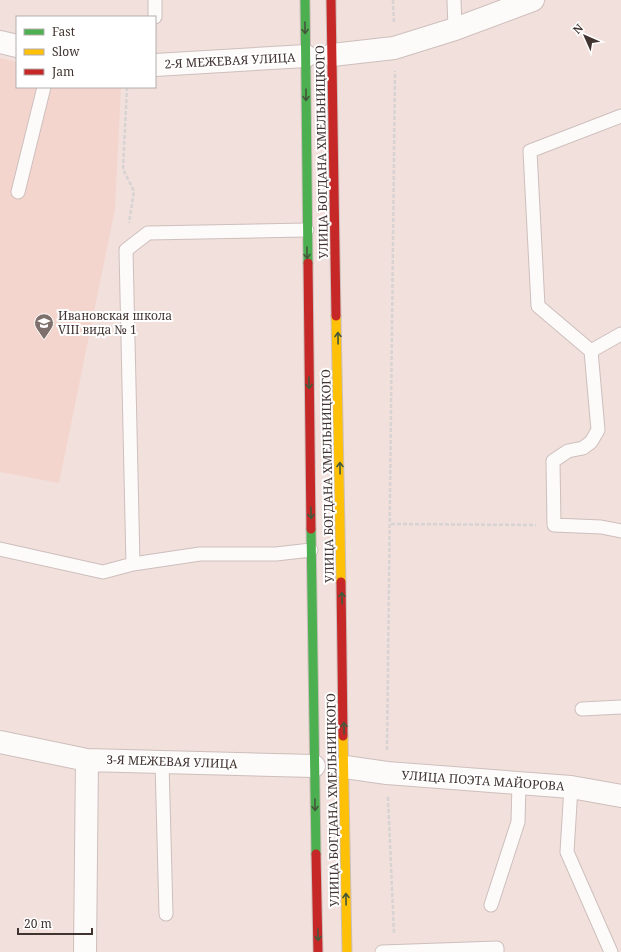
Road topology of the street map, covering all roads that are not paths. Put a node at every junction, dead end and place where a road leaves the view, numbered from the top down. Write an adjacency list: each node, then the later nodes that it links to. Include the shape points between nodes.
1 (155, 0): 6 (lane)
2 (305, 0): 10 (main road, УЛИЦА БОГДАНА ХМЕЛЬНИЦКОГО, one-way to 10)
3 (331, 0): 10 (main road, УЛИЦА БОГДАНА ХМЕЛЬНИЦКОГО)
4 (454, 0): 7 (lane)
5 (533, 0): 7 (street, 2-Я МЕЖЕВАЯ УЛИЦА)
6 (155, 16)
7 (455, 29): 10 (street, 2-Я МЕЖЕВАЯ УЛИЦА, via 394,48)
8 (0, 42): 9 (street)
9 (16, 46)
10 (318, 56): 11 (street, 2-Я МЕЖЕВАЯ УЛИЦА); 15 (main road, УЛИЦА БОГДАНА ХМЕЛЬНИЦКОГО, one-way to 15); 28 (main road, УЛИЦА БОГДАНА ХМЕЛЬНИЦКОГО, one-way to 10)
11 (156, 65)
12 (44, 88): 14 (lane)
13 (621, 116): 17 (lane, via 530,151 538,306)
14 (18, 192)
15 (307, 230): 20 (main road, УЛИЦА БОГДАНА ХМЕЛЬНИЦКОГО, one-way to 20); 21 (lane, via 148,233 126,250)
16 (621, 334): 17 (lane)
17 (591, 351): 18 (lane, via 598,430 591,442 583,448 568,451 554,461 554,525 602,526)
18 (621, 531)
19 (0, 549): 21 (lane, via 103,572)
20 (312, 550): 21 (lane, via 276,554 200,554); 27 (main road, УЛИЦА БОГДАНА ХМЕЛЬНИЦКОГО)
21 (132, 564)
22 (621, 707): 23 (lane)
23 (582, 709)
24 (0, 742): 25 (street, 3-Я МЕЖЕВАЯ УЛИЦА)
25 (87, 760): 26 (street, 3-Я МЕЖЕВАЯ УЛИЦА); 34 (street)
26 (162, 762): 27 (street, 3-Я МЕЖЕВАЯ УЛИЦА); 33 (lane)
27 (318, 766): 35 (main road, УЛИЦА БОГДАНА ХМЕЛЬНИЦКОГО, one-way to 35)
28 (341, 767): 29 (street, УЛИЦА ПОЭТА МАЙОРОВА, via 387,774); 36 (main road, УЛИЦА БОГДАНА ХМЕЛЬНИЦКОГО, one-way to 28)
29 (519, 783): 30 (street, УЛИЦА ПОЭТА МАЙОРОВА); 32 (lane, via 518,822)
30 (571, 787): 31 (street, УЛИЦА ПОЭТА МАЙОРОВА); 39 (lane, via 567,852)
31 (621, 796)
32 (491, 905)
33 (166, 914)
34 (85, 952)
35 (318, 952)
36 (347, 952)
37 (388, 952): 38 (lane, via 497,948)
38 (497, 952)
39 (610, 952)

